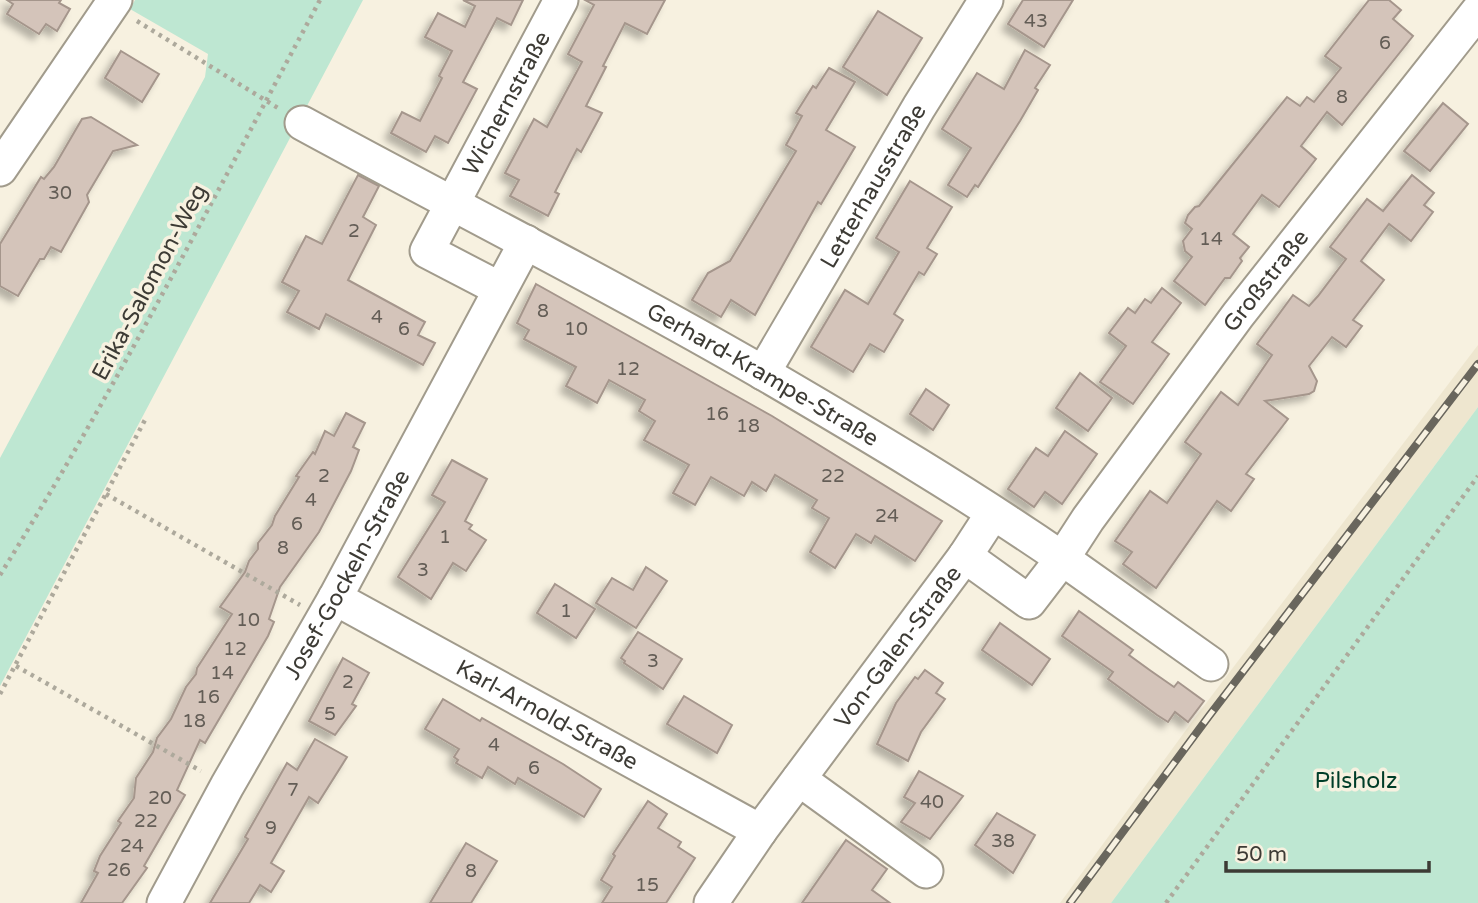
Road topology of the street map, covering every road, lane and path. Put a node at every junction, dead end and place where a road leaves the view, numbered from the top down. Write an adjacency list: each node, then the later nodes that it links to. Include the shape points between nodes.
1 (320, 0): 6 (path, Erika-Salomon-Weg)
2 (561, 0): 9 (street, Wichernstraße)
3 (986, 0): 12 (street, Letterhausstraße)
4 (114, 3): 6 (path); 8 (street)
5 (1478, 11): 18 (street, Großstraße, via 1238,315)
6 (265, 102): 7 (path); 19 (path, Erika-Salomon-Weg, via 142,335)
7 (302, 123): 9 (street, Gerhard-Krampe-Straße)
8 (0, 169)
9 (453, 205): 10 (street, Gerhard-Krampe-Straße); 11 (street, via 427,251)
10 (526, 242): 11 (street, Josef-Gockeln-Straße); 12 (street, Gerhard-Krampe-Straße)
11 (500, 289): 20 (street, Josef-Gockeln-Straße)
12 (763, 373): 16 (street, Gerhard-Krampe-Straße)
13 (146, 418): 15 (path)
14 (1478, 476): 30 (path)
15 (106, 494): 20 (path); 22 (path)
16 (993, 513): 17 (street, Von-Galen-Straße); 18 (street, Gerhard-Krampe-Straße)
17 (965, 556): 18 (street, via 1029,601); 24 (street, Von-Galen-Straße)
18 (1062, 559): 21 (street, Gerhard-Krampe-Straße)
19 (0, 575)
20 (329, 608): 25 (street, Josef-Gockeln-Straße); 26 (street, Karl-Arnold-Straße)
21 (1211, 664)
22 (16, 666): 23 (path); 25 (path)
23 (0, 694)
24 (799, 779): 26 (street, Von-Galen-Straße); 27 (street)
25 (227, 786): 28 (street, Josef-Gockeln-Straße)
26 (760, 831): 29 (street, Von-Galen-Straße)
27 (926, 871)
28 (163, 903)
29 (711, 903)
30 (1166, 903)

